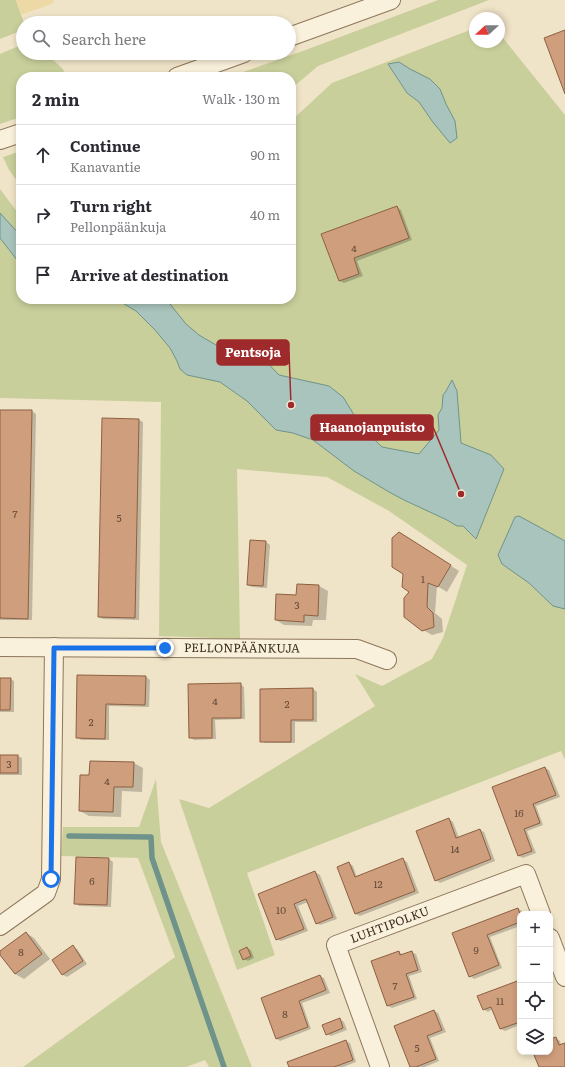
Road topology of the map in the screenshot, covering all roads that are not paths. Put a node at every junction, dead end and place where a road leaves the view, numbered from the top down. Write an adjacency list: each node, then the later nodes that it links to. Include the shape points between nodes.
1 (392, 0): 2 (street)
2 (296, 34)
3 (224, 60): 4 (street)
4 (190, 72)
5 (16, 135): 6 (street)
6 (0, 140)
7 (0, 647): 8 (street, PELLONPÄÄNKUJA)
8 (54, 648): 9 (street, PELLONPÄÄNKUJA, via 358,649); 11 (street, via 51,879 46,893)
9 (387, 660)
10 (540, 911): 14 (street, LUHTIPOLKU, via 526,874 336,945)
11 (0, 926)
12 (553, 946): 13 (street)
13 (565, 977)
14 (380, 1067)

